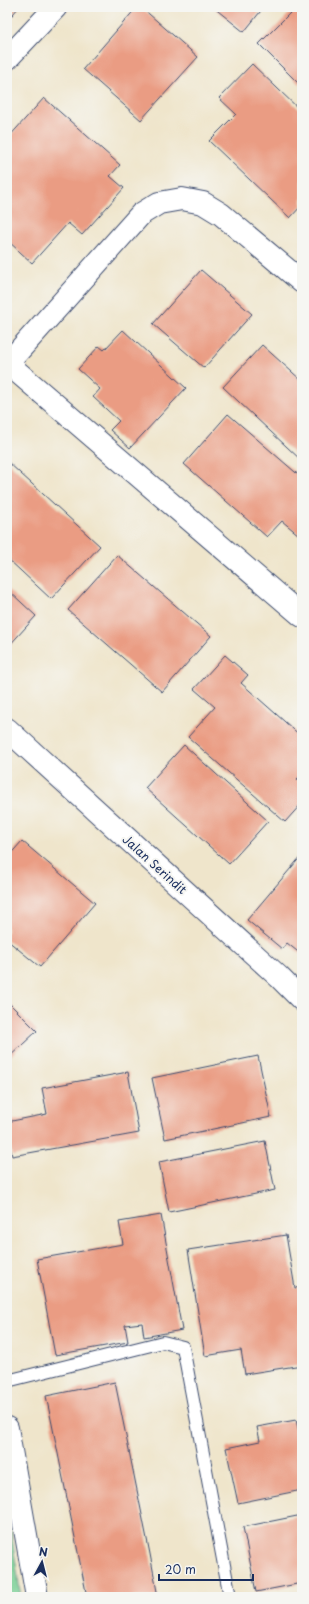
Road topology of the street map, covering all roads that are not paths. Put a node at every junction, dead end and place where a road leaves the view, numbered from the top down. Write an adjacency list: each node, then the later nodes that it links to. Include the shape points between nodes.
1 (56, 7): 2 (street)
2 (7, 58)
3 (302, 282): 4 (street, via 221,214 203,203 182,199 159,203 140,214)
4 (7, 364): 5 (street)
5 (302, 616)
6 (7, 729): 7 (street, Jalan Serindit)
7 (302, 1000)
8 (7, 1381): 11 (lane, via 163,1342 183,1347)
9 (7, 1428): 10 (street)
10 (36, 1597)
11 (230, 1597)

